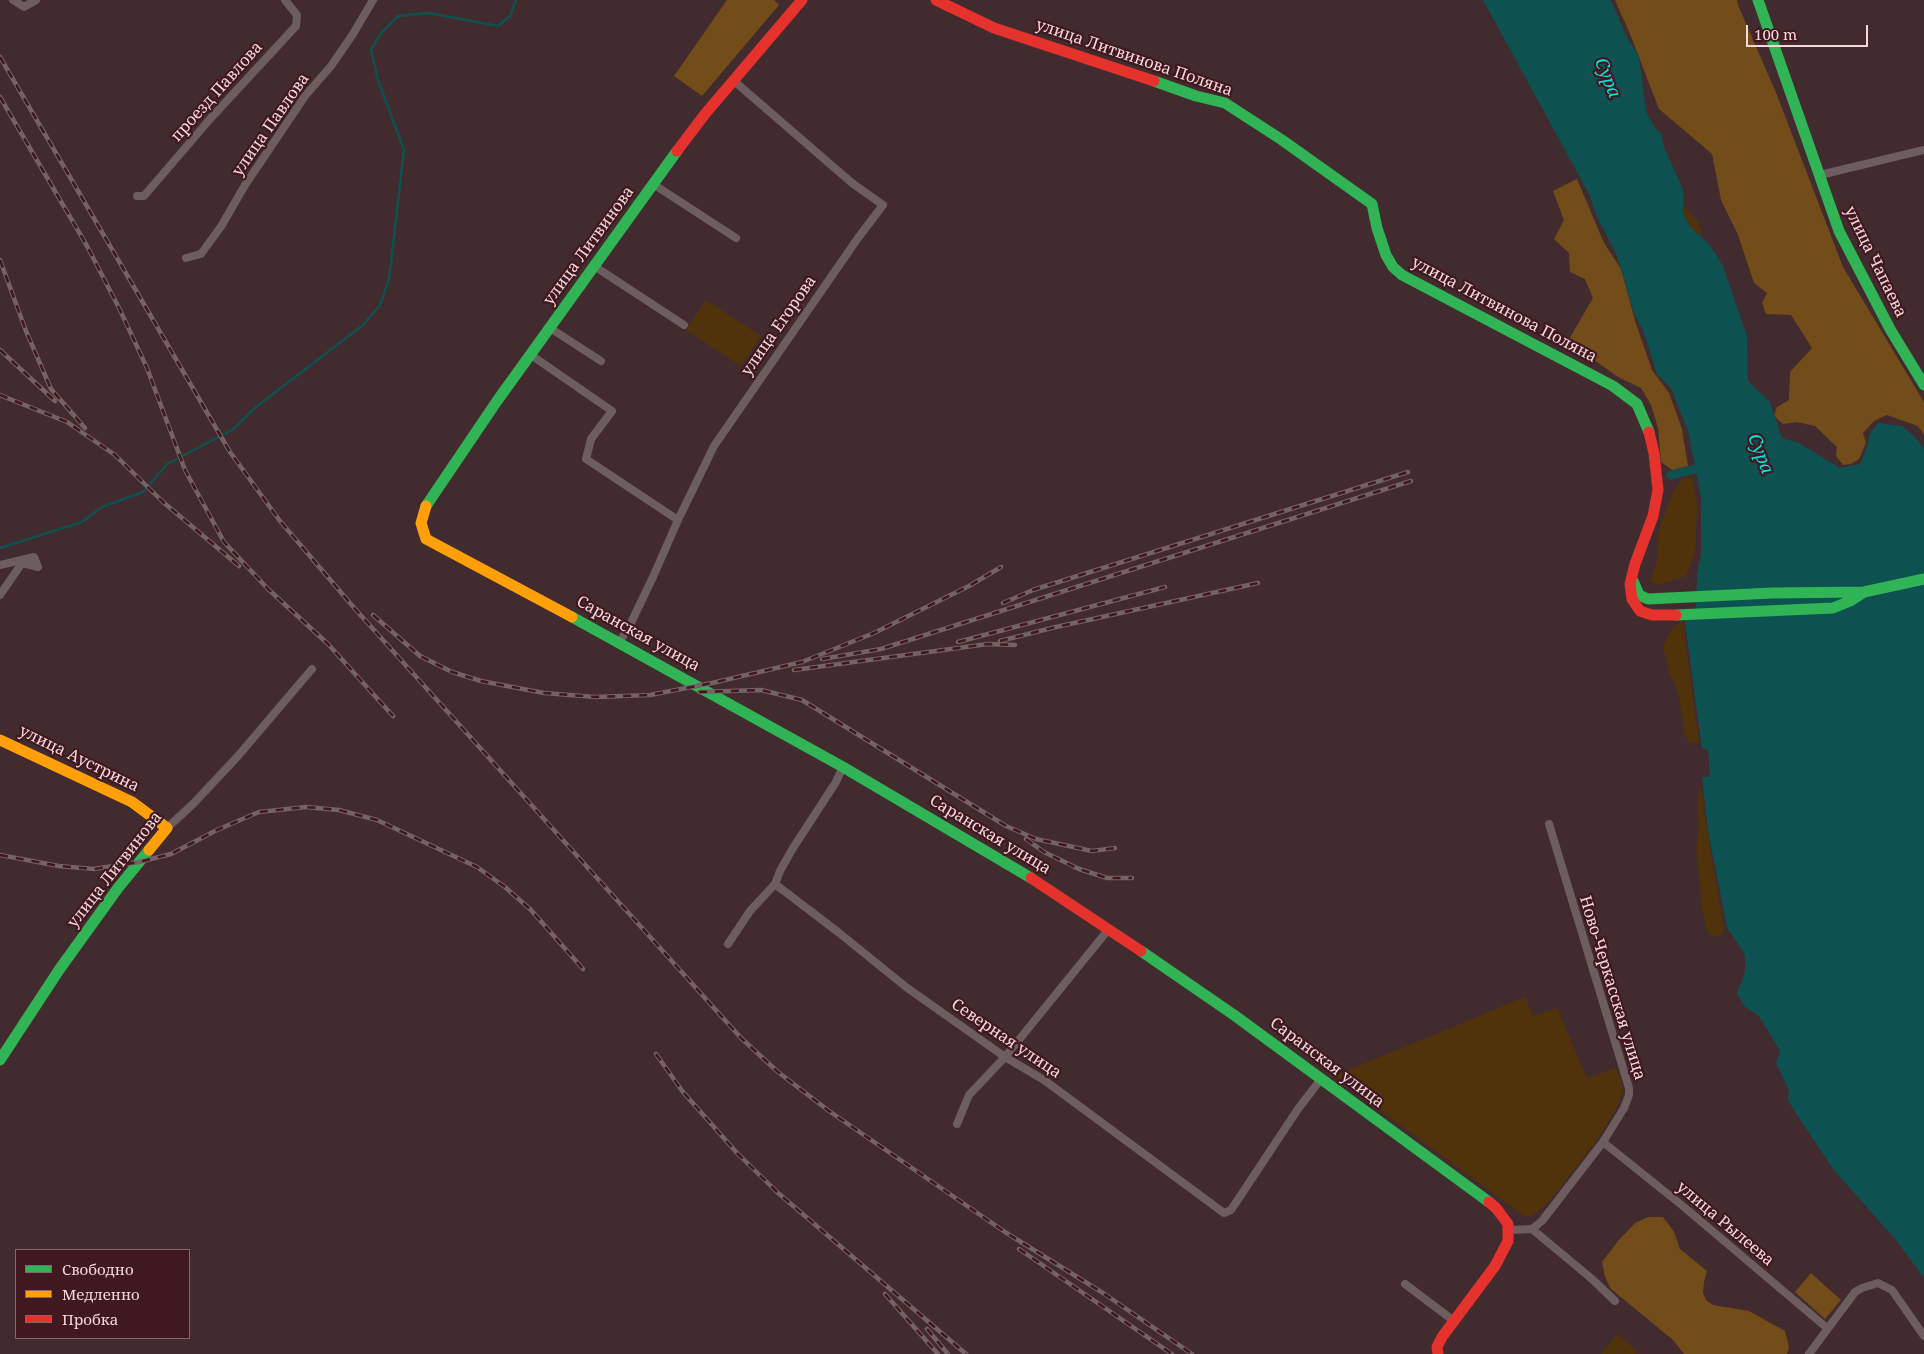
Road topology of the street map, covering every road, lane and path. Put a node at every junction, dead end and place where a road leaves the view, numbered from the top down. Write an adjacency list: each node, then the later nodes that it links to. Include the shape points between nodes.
1 (13, 0): 2 (street, via 24,8)
2 (36, 0)
3 (285, 0): 12 (street, проезд Павлова, via 298,15 296,26 144,196)
4 (373, 0): 14 (street, улица Павлова, via 353,34 305,96 201,254)
5 (802, 0): 8 (main road, улица Литвинова)
6 (936, 0): 24 (main road, улица Литвинова Поляна, via 994,28 1225,104 1372,204 1386,255 1402,275 1626,394 1637,404 1647,425 1658,490 1653,516)
7 (1758, 0): 10 (main road, улица Чапаева)
8 (734, 81): 11 (main road, улица Литвинова); 21 (street, улица Егорова, via 852,183 883,205 714,446)
9 (1924, 150): 10 (street)
10 (1820, 175): 20 (main road, улица Чапаева, via 1839,231 1890,329)
11 (653, 184): 13 (street); 15 (main road, улица Литвинова)
12 (137, 196)
13 (736, 238)
14 (186, 258)
15 (594, 266): 16 (street); 17 (main road, улица Литвинова)
16 (684, 325)
17 (550, 328): 18 (main road, улица Литвинова); 19 (street)
18 (531, 355): 21 (street, via 612,411 591,439 586,459); 22 (main road, улица Литвинова, via 426,504)
19 (601, 361)
20 (1924, 385)
21 (678, 520): 28 (street, улица Егорова)
22 (421, 524): 28 (main road, Саранская улица, via 426,539)
23 (0, 564): 27 (street, via 34,557 38,567 22,563)
24 (1632, 577): 26 (main road, via 1642,598 1648,599); 26 (main road, via 1630,591 1636,606 1652,615 1833,608)
25 (1924, 579): 26 (main road)
26 (1864, 592)
27 (0, 596)
28 (619, 642): 31 (main road, Саранская улица)
29 (312, 669): 33 (street, улица Литвинова, via 238,756)
30 (0, 740): 33 (main road, улица Аустрина, via 132,802)
31 (843, 767): 34 (street, via 792,848); 35 (main road, Саранская улица, via 1006,862)
32 (1549, 824): 41 (street, Ново-Черкасская улица, via 1629,1088 1624,1108)
33 (167, 828): 38 (main road, улица Литвинова, via 118,888)
34 (775, 884): 36 (street, via 750,911); 37 (street, Северная улица, via 906,987)
35 (1108, 930): 37 (street); 39 (main road, Саранская улица)
36 (728, 944)
37 (1005, 1057): 39 (street, Северная улица, via 1044,1080 1224,1213 1230,1210); 40 (street, via 969,1095)
38 (0, 1060)
39 (1320, 1078): 43 (main road, Саранская улица, via 1487,1201)
40 (957, 1124)
41 (1603, 1142): 42 (street, Ново-Черкасская улица, via 1542,1221); 47 (street, улица Рылеева)
42 (1532, 1229): 43 (street); 45 (street)
43 (1510, 1230): 46 (main road, via 1495,1266)
44 (1405, 1284): 46 (street)
45 (1615, 1301)
46 (1454, 1321): 49 (main road)
47 (1827, 1328): 48 (street, via 1849,1298 1862,1288 1878,1284 1892,1290); 50 (street)
48 (1924, 1336)
49 (1435, 1352)
50 (1809, 1354)

